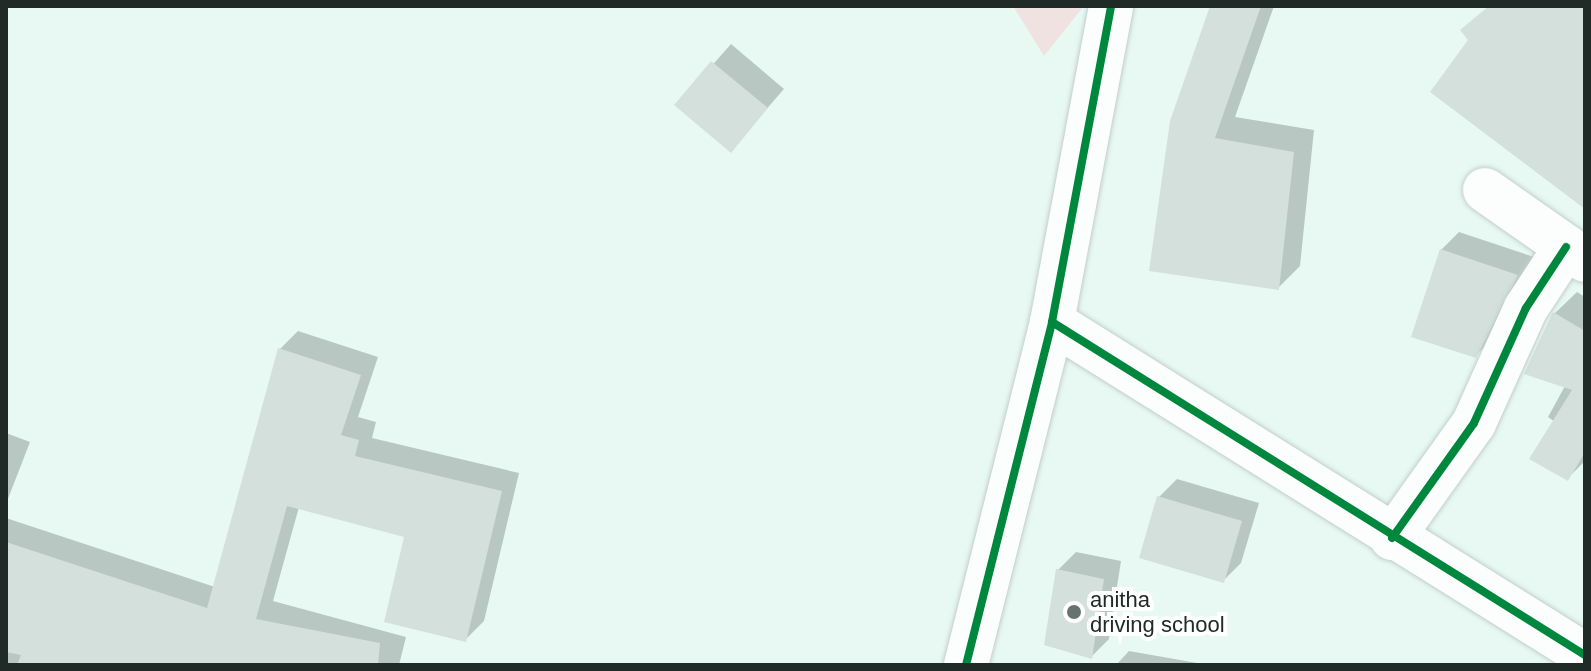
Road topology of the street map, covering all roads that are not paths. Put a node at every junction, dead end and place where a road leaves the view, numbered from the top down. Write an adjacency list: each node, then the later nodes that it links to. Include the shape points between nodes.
1 (1111, 6): 4 (street)
2 (1485, 190): 3 (street)
3 (1575, 254): 5 (street, via 1526,308 1474,423)
4 (1052, 322): 5 (street); 7 (street)
5 (1392, 538): 6 (street)
6 (1585, 655)
7 (966, 665)

